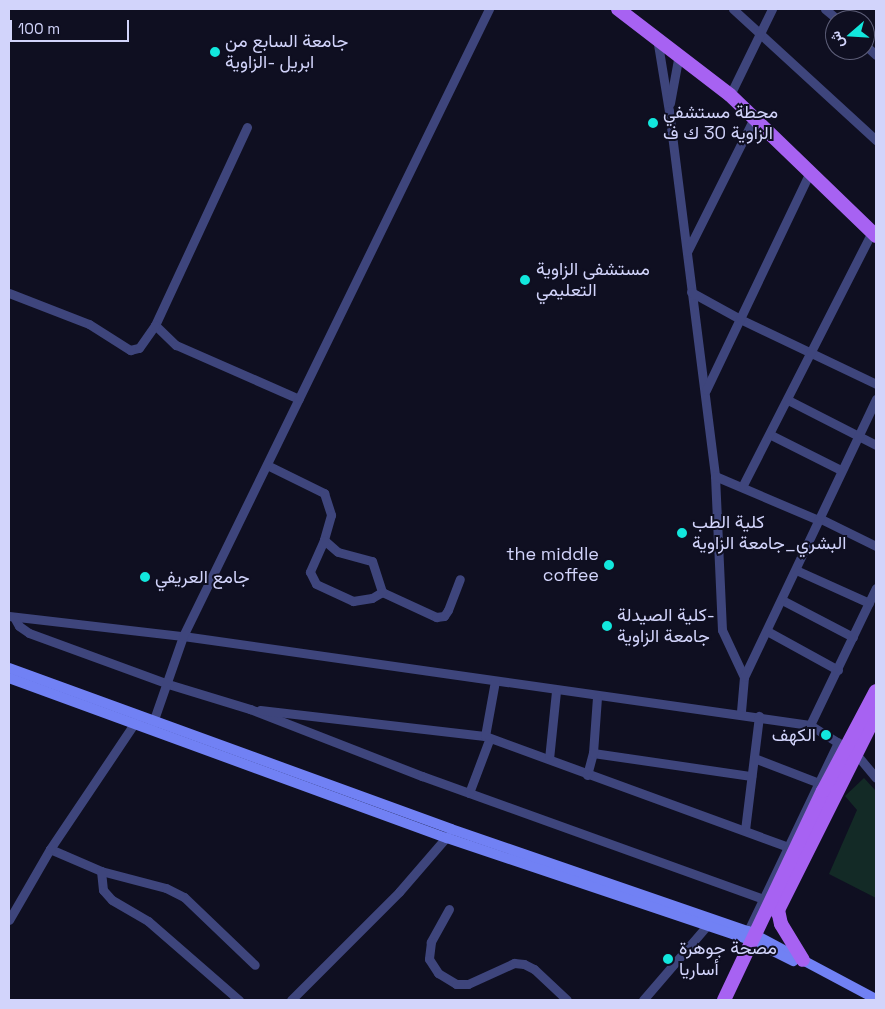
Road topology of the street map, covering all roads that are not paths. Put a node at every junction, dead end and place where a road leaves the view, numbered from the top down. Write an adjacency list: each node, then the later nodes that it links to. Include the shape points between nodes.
1 (489, 9): 23 (street)
2 (618, 9): 5 (main road)
3 (733, 9): 6 (street)
4 (772, 9): 6 (street)
5 (657, 37): 7 (main road); 9 (street)
6 (760, 37): 8 (street); 12 (street)
7 (679, 54): 8 (main road); 9 (street)
8 (730, 95): 10 (main road)
9 (669, 111): 15 (street)
10 (754, 118): 13 (main road); 15 (street)
11 (247, 127): 19 (street)
12 (876, 140)
13 (810, 172): 14 (main road); 18 (street)
14 (875, 234): 20 (street)
15 (687, 252): 17 (street)
16 (9, 292): 19 (street, via 89,324 130,350 140,348)
17 (691, 292): 18 (street); 22 (street)
18 (740, 319): 20 (street); 22 (street)
19 (155, 325): 23 (street, via 176,345)
20 (811, 352): 21 (street); 25 (street)
21 (876, 384)
22 (705, 392): 31 (street)
23 (299, 399): 29 (street)
24 (876, 399): 27 (street)
25 (788, 400): 26 (street); 27 (street)
26 (772, 434): 30 (street); 32 (street)
27 (858, 436): 28 (street); 30 (street)
28 (876, 445)
29 (267, 464): 34 (street, via 324,493 331,515); 44 (street)
30 (841, 470): 33 (street)
31 (715, 476): 32 (street); 48 (street, via 722,630)
32 (743, 486): 33 (street)
33 (819, 519): 35 (street); 36 (street)
34 (324, 540): 39 (street, via 338,552 372,562); 39 (street, via 310,572 316,584 353,601)
35 (876, 546)
36 (796, 570): 40 (street); 41 (street)
37 (460, 579): 39 (street, via 444,616 436,617)
38 (876, 588): 41 (street)
39 (382, 592)
40 (782, 600): 43 (street); 45 (street)
41 (870, 603): 45 (street)
42 (11, 616): 44 (street); 51 (street, via 29,633)
43 (767, 631): 47 (street); 48 (street)
44 (183, 636): 50 (street); 51 (street)
45 (853, 638): 47 (street)
46 (9, 668): 59 (main road)
47 (838, 670): 61 (street)
48 (744, 677): 56 (street)
49 (9, 678): 59 (main road)
50 (494, 681): 52 (street); 62 (street)
51 (168, 684): 55 (street); 60 (street)
52 (556, 691): 54 (street); 66 (street)
53 (876, 691): 63 (main road)
54 (598, 697): 56 (street); 64 (street)
55 (250, 709): 62 (street); 71 (street)
56 (741, 713): 58 (street)
57 (876, 714): 63 (main road)
58 (759, 716): 61 (street); 65 (street)
59 (138, 719): 60 (main road); 75 (street)
60 (153, 724): 73 (main road)
61 (810, 725): 63 (street)
62 (487, 738): 66 (street); 71 (street)
63 (847, 748): 69 (street); 70 (street); 79 (main road); 82 (main road)
64 (594, 753): 67 (street); 68 (street)
65 (754, 758): 68 (street); 70 (street)
66 (549, 759): 67 (street)
67 (587, 775): 72 (street)
68 (751, 776): 72 (street)
69 (876, 778)
70 (819, 783): 74 (street)
71 (469, 793): 77 (street)
72 (745, 830): 74 (street)
73 (449, 834): 81 (main road); 87 (street, via 350,944 325,964)
74 (788, 847): 77 (street)
75 (50, 849): 76 (street); 80 (street)
76 (101, 871): 84 (street, via 166,888 184,897); 86 (street, via 103,890 112,900 148,921)
77 (763, 899): 82 (street)
78 (449, 909): 88 (street, via 431,942 429,959 438,973 456,984 468,984 514,962 524,964 534,969)
79 (778, 910): 82 (main road); 83 (main road, via 781,924)
80 (9, 920)
81 (709, 922): 82 (main road); 89 (street)
82 (757, 938): 83 (main road); 90 (main road); 91 (main road); 92 (main road)
83 (803, 960): 85 (main road)
84 (256, 965)
85 (876, 999)
86 (239, 1000)
87 (291, 1000)
88 (567, 1000)
89 (643, 1000)
90 (724, 1000)
91 (734, 1000)
92 (865, 1000)

